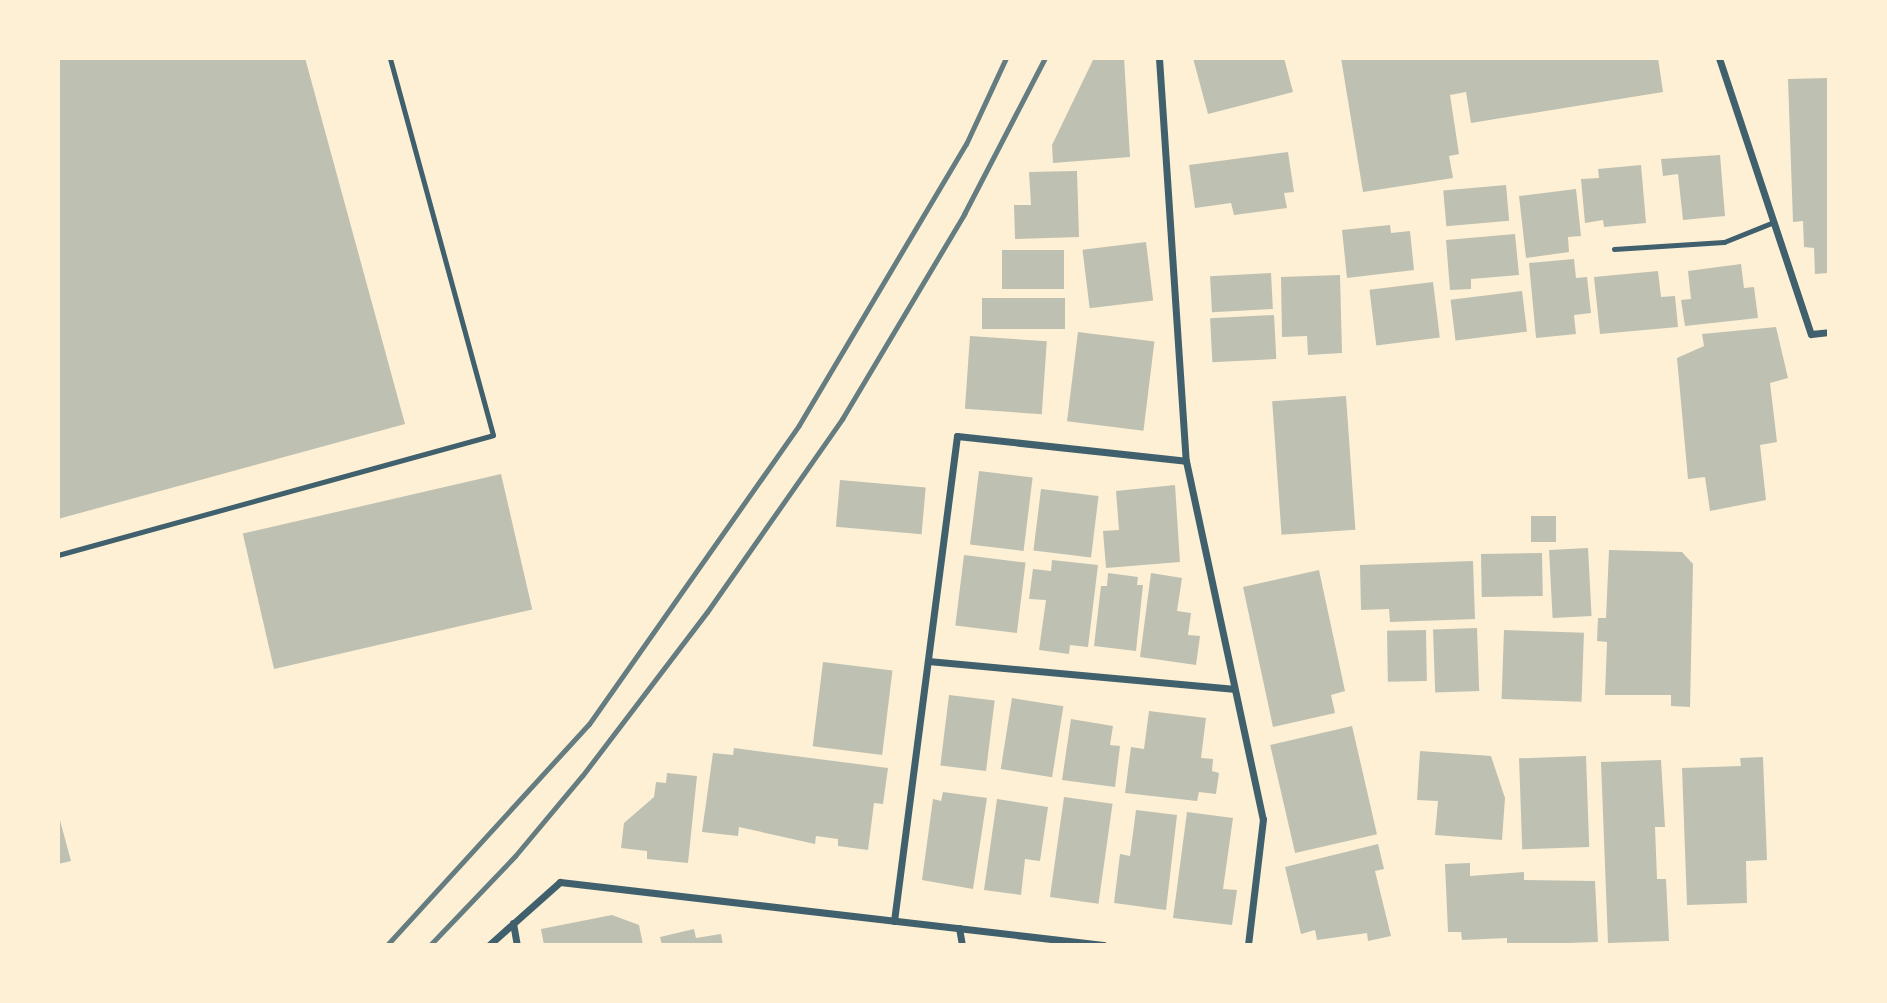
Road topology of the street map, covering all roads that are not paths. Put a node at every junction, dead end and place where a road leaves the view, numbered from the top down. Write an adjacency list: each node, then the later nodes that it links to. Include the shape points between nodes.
1 (390, 58): 8 (lane, via 493,435)
2 (1159, 58): 7 (street)
3 (1719, 58): 4 (street)
4 (1774, 222): 5 (lane, via 1724,242); 6 (street, via 1811,334)
5 (1614, 249)
6 (1829, 332)
7 (1186, 461): 9 (street, via 957,436); 10 (street)
8 (58, 555)
9 (928, 661): 10 (street); 11 (street)
10 (1233, 689): 18 (street, via 1262,819)
11 (894, 920): 12 (street, via 560,882); 13 (street)
12 (513, 923): 14 (street); 15 (street)
13 (959, 928): 16 (street); 17 (street)
14 (489, 945)
15 (517, 945)
16 (962, 945)
17 (1103, 945)
18 (1248, 945)

